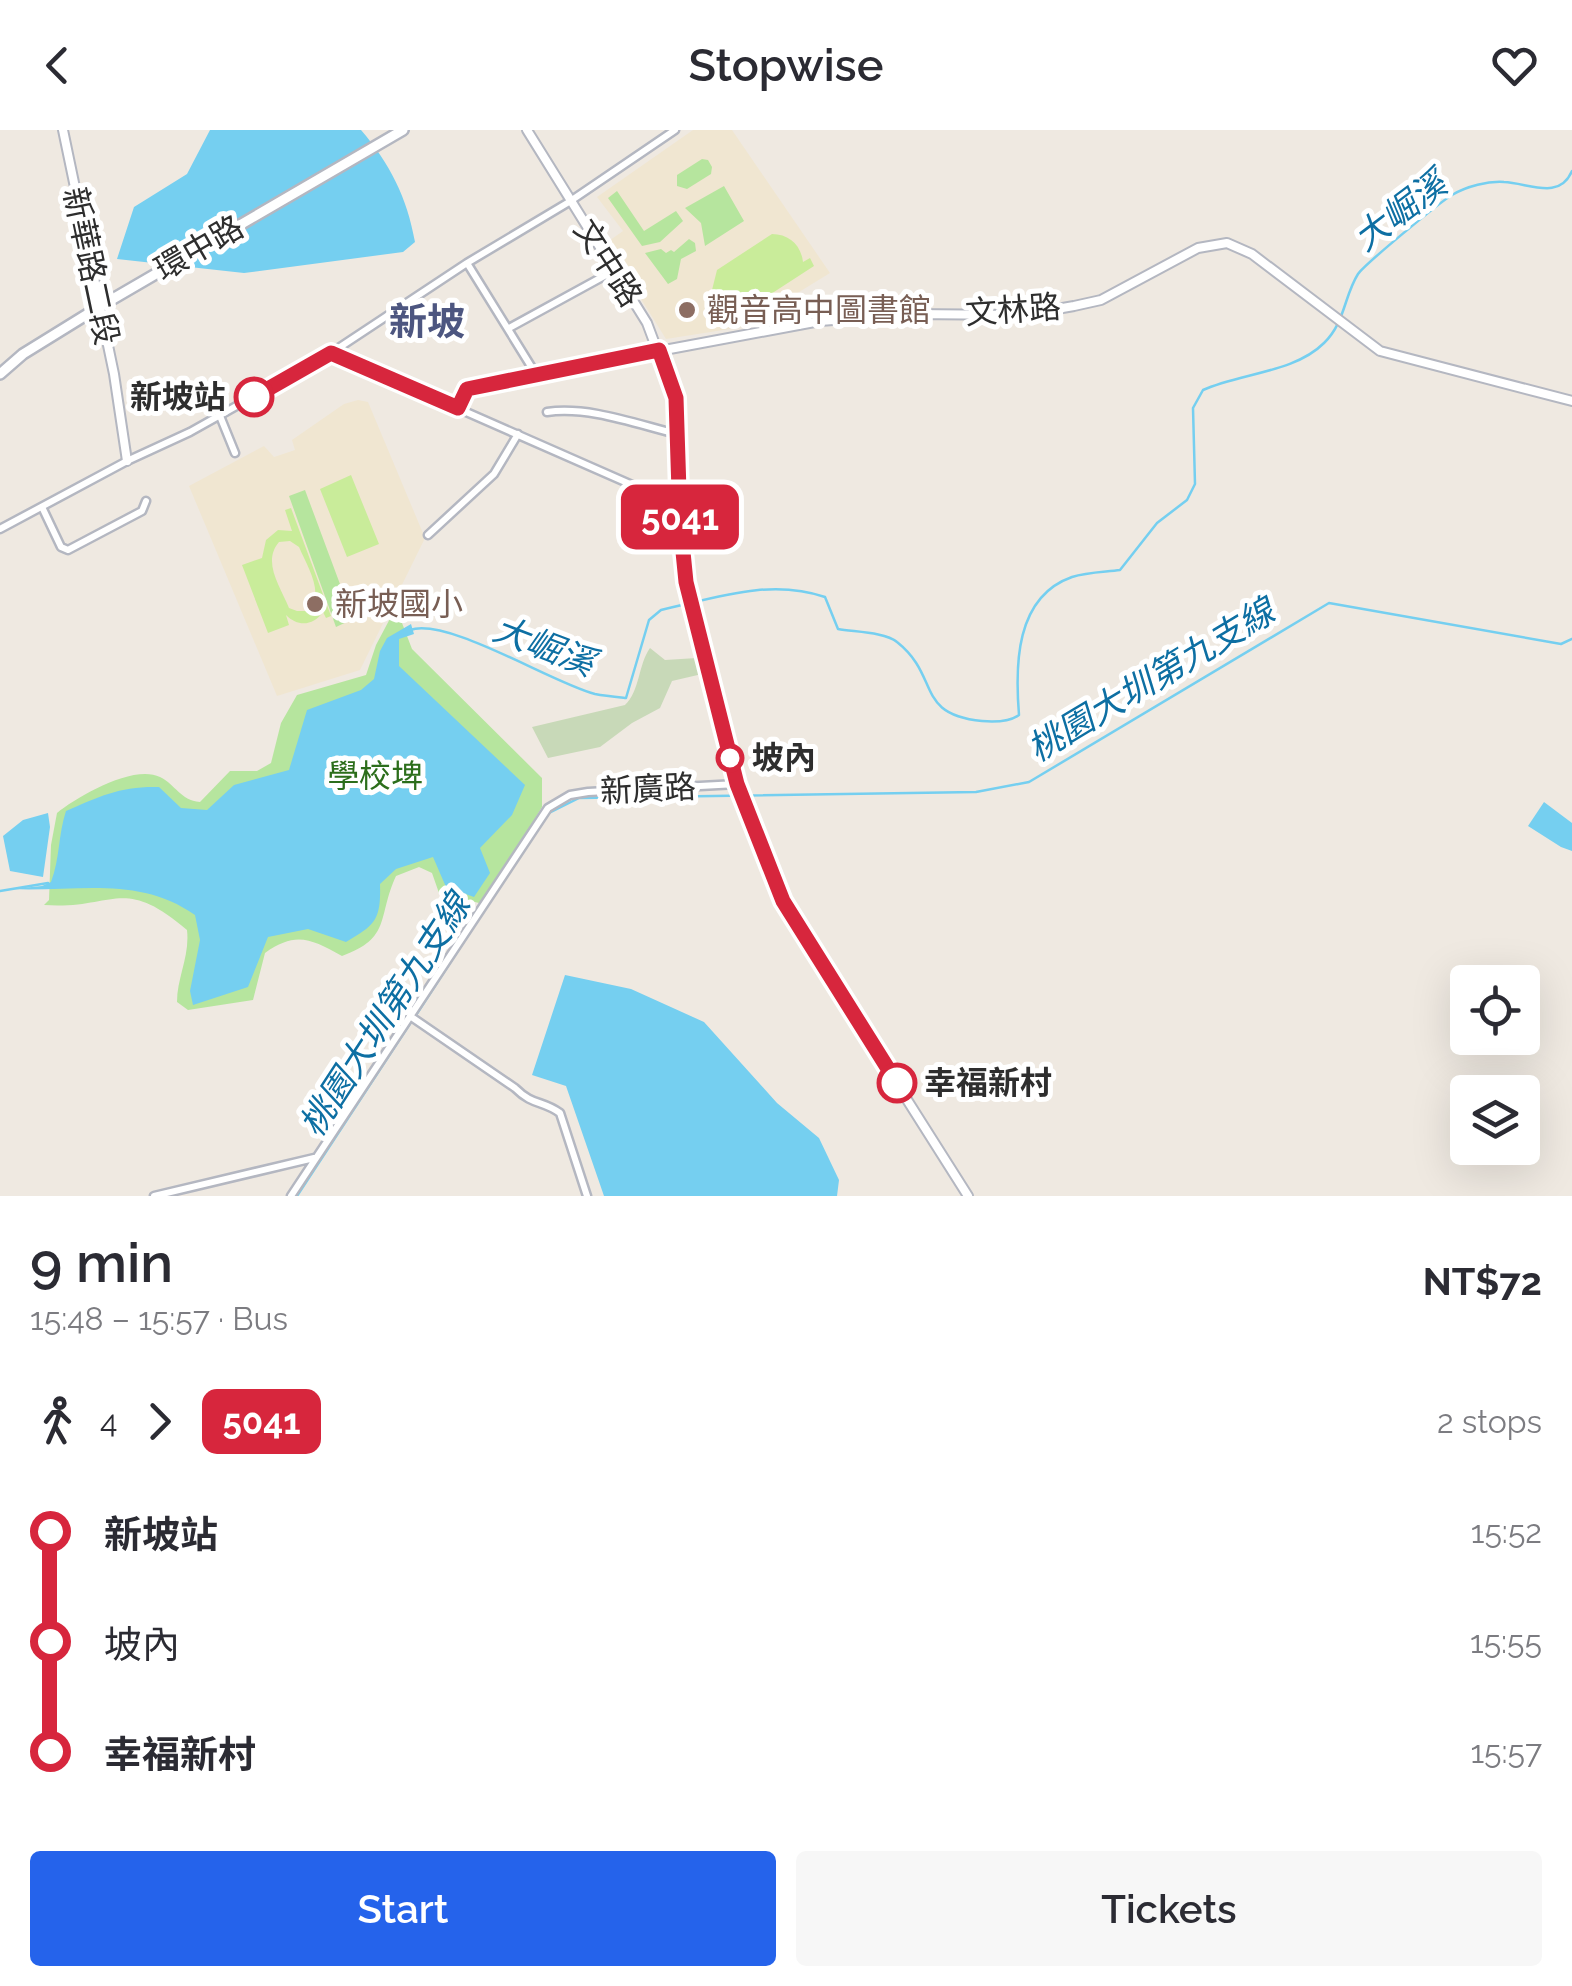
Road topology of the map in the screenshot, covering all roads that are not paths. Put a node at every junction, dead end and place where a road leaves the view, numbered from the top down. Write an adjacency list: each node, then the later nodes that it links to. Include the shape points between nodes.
1 (63, 130): 8 (street, 新華路二段)
2 (403, 130): 8 (main road, 環中路)
3 (527, 130): 5 (street, 文中路)
4 (674, 130): 5 (street)
5 (569, 202): 6 (street); 7 (street, 文中路)
6 (467, 263): 9 (street); 11 (street)
7 (616, 270): 9 (street); 10 (street, 文中路)
8 (99, 306): 12 (main road, 環中路); 21 (street, 新華路二段)
9 (509, 328): 13 (street)
10 (659, 350): 13 (street); 14 (street, 文林路, via 820,321 1022,315 1074,306 1101,300 1198,248 1227,243 1380,351); 19 (street, 文中路, via 676,398)
11 (331, 353): 15 (street); 17 (street)
12 (0, 374)
13 (537, 376): 15 (street, via 467,389)
14 (1572, 401)
15 (458, 408): 18 (street)
16 (547, 412): 19 (street, via 595,415)
17 (220, 416): 20 (street); 21 (street)
18 (518, 434): 24 (street, via 639,488); 26 (street, via 494,474)
19 (677, 434): 24 (street, 文中路)
20 (235, 453)
21 (127, 461): 23 (street)
22 (146, 501): 23 (street, via 142,512 68,550)
23 (42, 508): 25 (street)
24 (680, 522): 27 (street, 文中路, via 692,603)
25 (0, 528)
26 (428, 535)
27 (737, 784): 28 (street, 新廣路, via 588,792 548,808); 33 (street, 文中路, via 783,901)
28 (410, 1016): 29 (street, 新廣路); 32 (street, via 528,1102 560,1112)
29 (316, 1158): 30 (street); 31 (street, 新廣路)
30 (154, 1196)
31 (290, 1196)
32 (587, 1196)
33 (968, 1196)

